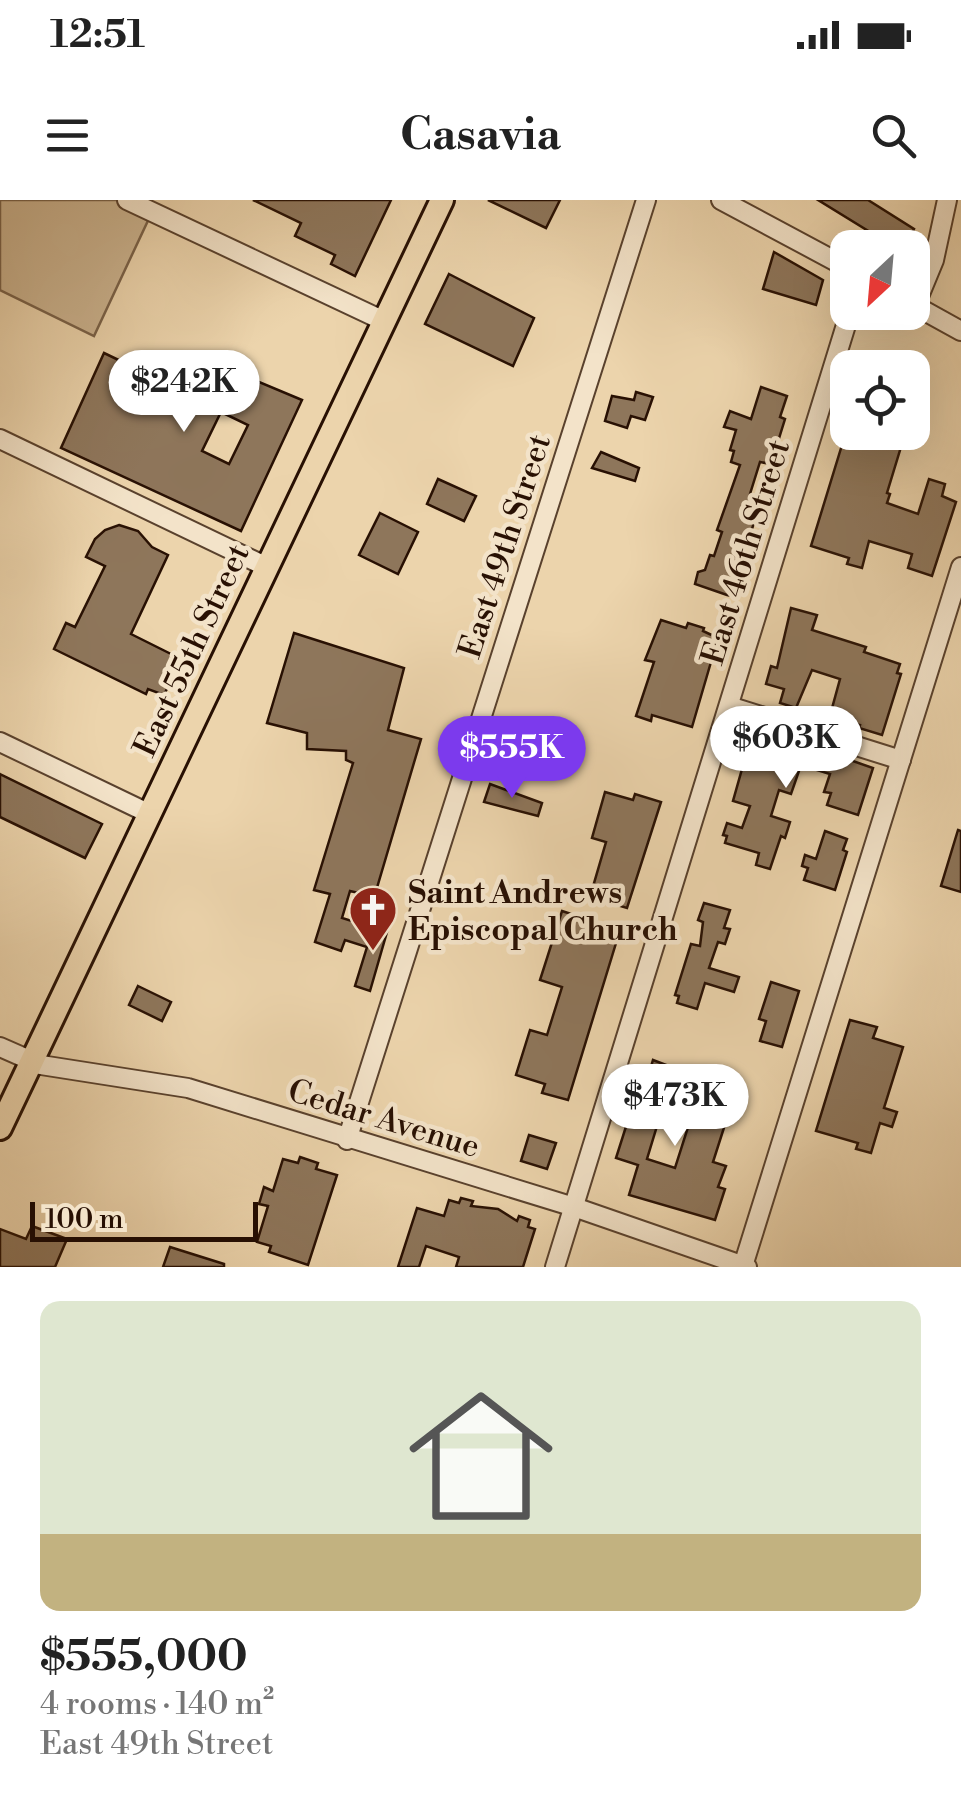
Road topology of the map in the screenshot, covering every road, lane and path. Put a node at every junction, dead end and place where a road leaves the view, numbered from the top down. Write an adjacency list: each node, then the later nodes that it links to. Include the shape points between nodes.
1 (127, 200): 9 (street)
2 (442, 200): 9 (main road, East 55th Street)
3 (646, 200): 22 (street, East 49th Street)
4 (720, 200): 6 (street)
5 (947, 200): 7 (street)
6 (830, 258)
7 (930, 269)
8 (930, 314): 11 (street)
9 (384, 321): 14 (main road, East 55th Street)
10 (844, 330): 15 (street, East 46th Street)
11 (961, 331)
12 (0, 439): 14 (street)
13 (961, 566): 17 (street)
14 (267, 567): 18 (main road, East 55th Street)
15 (729, 706): 17 (street); 23 (street, East 46th Street)
16 (0, 742): 18 (street)
17 (901, 760): 24 (street)
18 (150, 814): 20 (main road, East 55th Street)
19 (0, 1047): 20 (street, Cedar Avenue)
20 (31, 1062): 21 (main road, East 55th Street); 22 (street, Cedar Avenue, via 179,1086)
21 (0, 1128)
22 (348, 1140): 23 (street, Cedar Avenue)
23 (574, 1208): 24 (street, Cedar Avenue); 25 (street, East 46th Street)
24 (744, 1266)
25 (555, 1267)

